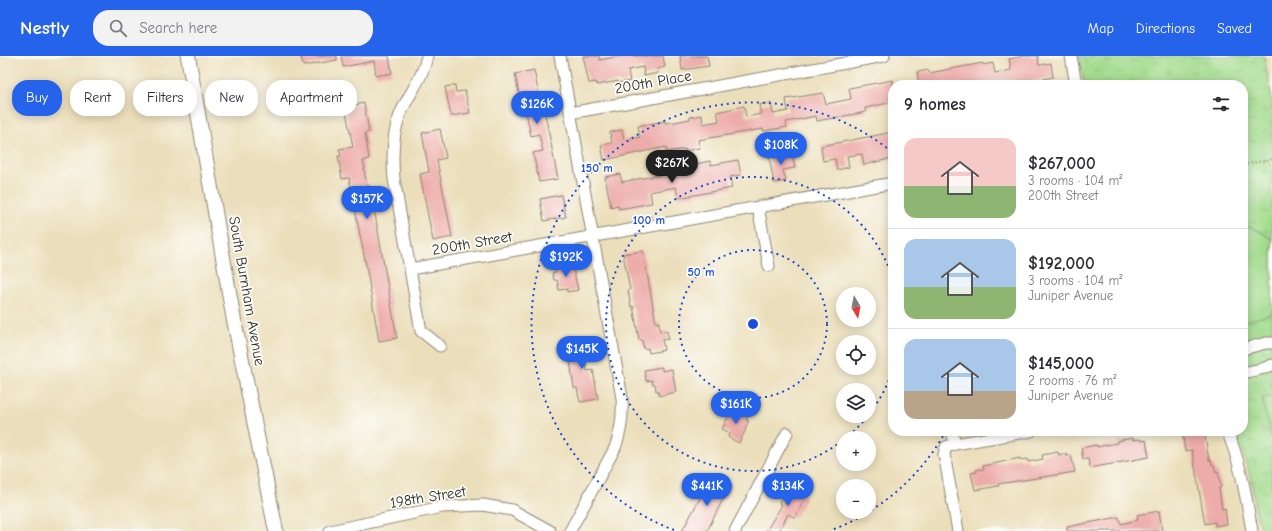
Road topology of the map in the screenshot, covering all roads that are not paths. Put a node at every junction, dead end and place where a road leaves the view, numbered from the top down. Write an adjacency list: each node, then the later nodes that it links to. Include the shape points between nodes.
1 (188, 56): 23 (main road, South Burnham Avenue, via 233,315)
2 (427, 56): 12 (street, via 421,78 400,114 392,156)
3 (560, 56): 7 (street)
4 (884, 56): 7 (street, 200th Place)
5 (1071, 56): 6 (street)
6 (1075, 80)
7 (570, 113): 10 (street)
8 (888, 184): 9 (street, 200th Street)
9 (758, 207): 10 (street, 200th Street); 11 (street)
10 (594, 236): 12 (street, 200th Street); 26 (street, via 622,398 622,414 615,448)
11 (769, 266)
12 (410, 269): 14 (street, via 421,331)
13 (1272, 342): 15 (street)
14 (440, 346)
15 (1248, 348)
16 (1272, 365): 17 (street)
17 (1248, 371)
18 (787, 433): 27 (street)
19 (951, 436): 22 (street)
20 (1004, 436): 22 (street)
21 (1229, 436): 29 (street, via 1244,482)
22 (950, 446): 28 (street, via 944,454)
23 (276, 531)
24 (330, 531): 25 (street, 198th Street, via 442,507 483,504 512,510)
25 (550, 531)
26 (570, 531)
27 (734, 531)
28 (958, 531)
29 (1252, 531)

